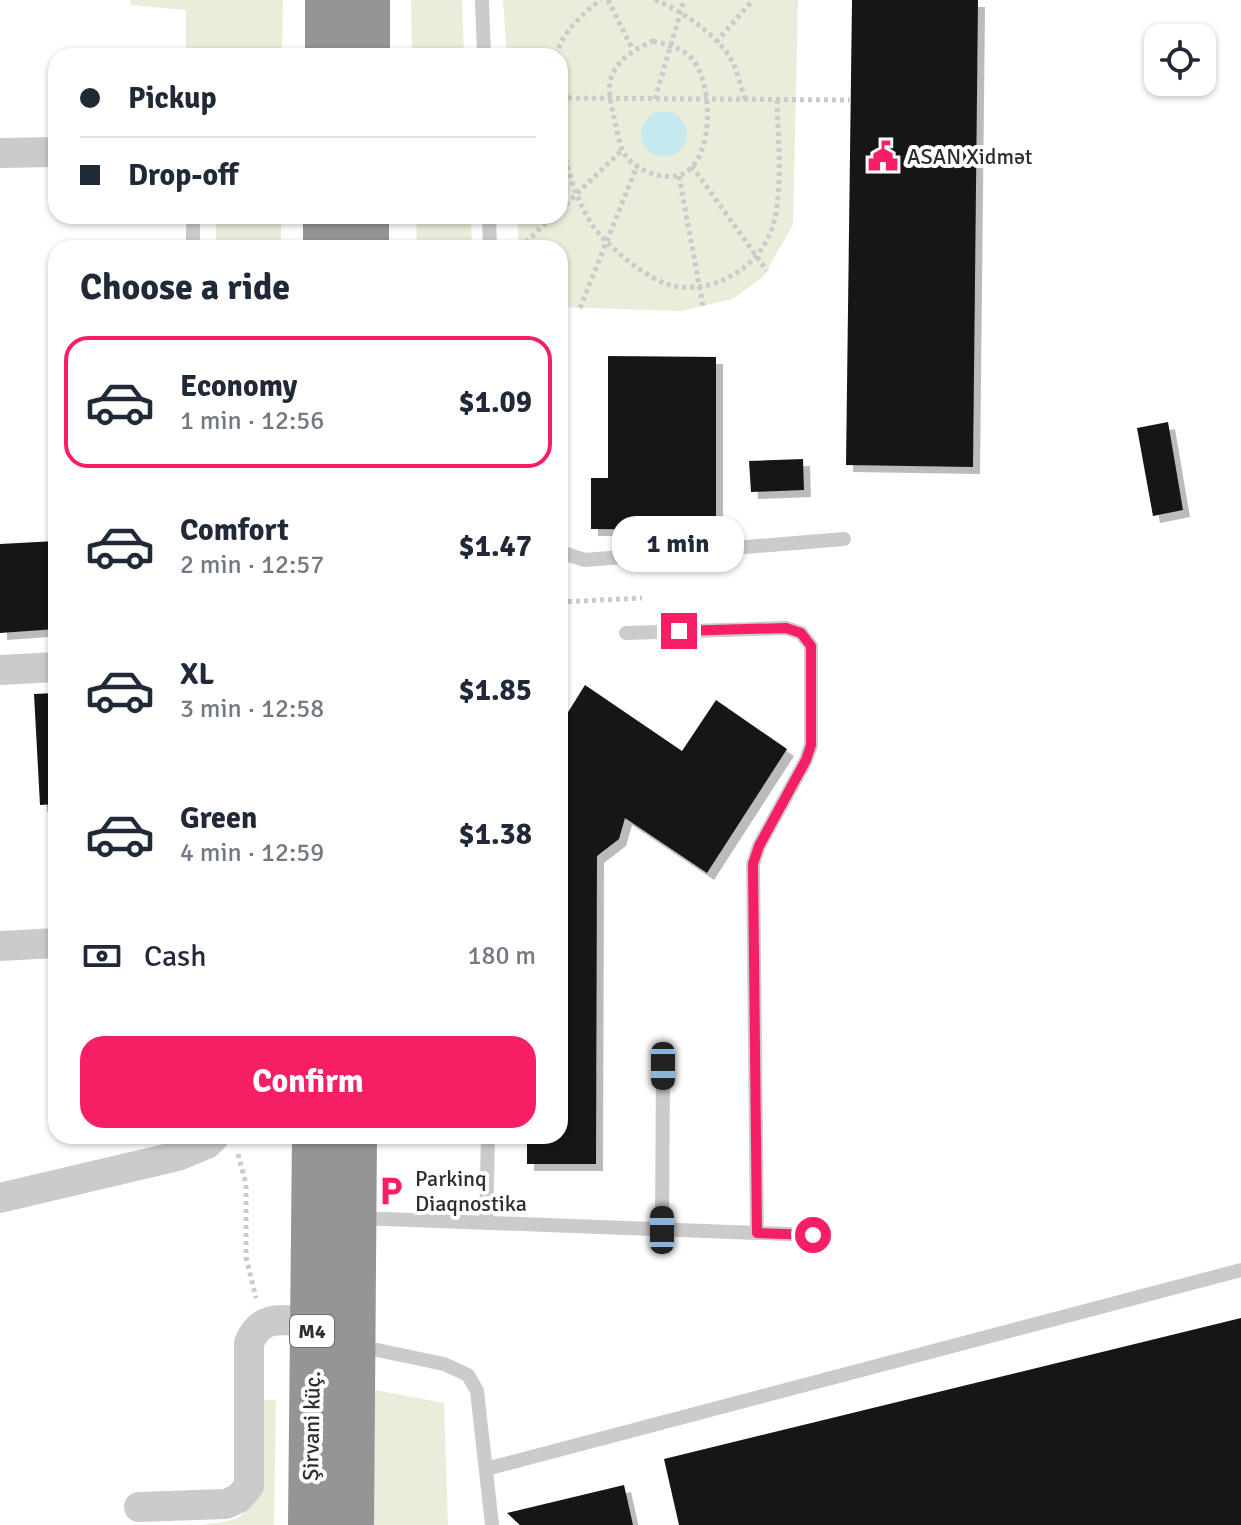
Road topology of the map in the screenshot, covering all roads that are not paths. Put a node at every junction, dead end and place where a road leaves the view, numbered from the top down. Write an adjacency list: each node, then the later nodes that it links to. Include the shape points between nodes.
1 (327, 0): 4 (highway)
2 (368, 0): 5 (highway)
3 (482, 0): 6 (lane)
4 (327, 48)
5 (368, 48)
6 (484, 48)
7 (48, 152): 8 (street)
8 (0, 153)
9 (844, 539): 10 (lane, via 585,560)
10 (568, 555)
11 (626, 633): 25 (lane, via 786,628 801,633 811,646 811,745 753,864)
12 (48, 667): 13 (street)
13 (0, 670)
14 (48, 943): 15 (street)
15 (0, 946)
16 (663, 1066): 24 (lane)
17 (207, 1144): 21 (street, via 178,1156)
18 (314, 1144): 28 (highway, Şirvani küç. / M4)
19 (355, 1144): 22 (highway, M4)
20 (488, 1144): 23 (lane)
21 (0, 1198)
22 (354, 1218): 23 (lane); 29 (highway, M4)
23 (486, 1223): 24 (lane)
24 (662, 1230): 25 (lane)
25 (757, 1233): 26 (lane)
26 (813, 1235)
27 (1241, 1270): 30 (lane)
28 (312, 1322): 31 (street, via 265,1321 249,1343 249,1486 239,1498 226,1504); 32 (highway, Şirvani küç. / M4)
29 (353, 1345): 30 (lane, via 444,1364 468,1375 477,1391); 33 (highway, M4)
30 (486, 1469): 34 (lane)
31 (139, 1507)
32 (310, 1525)
33 (352, 1525)
34 (492, 1525)

